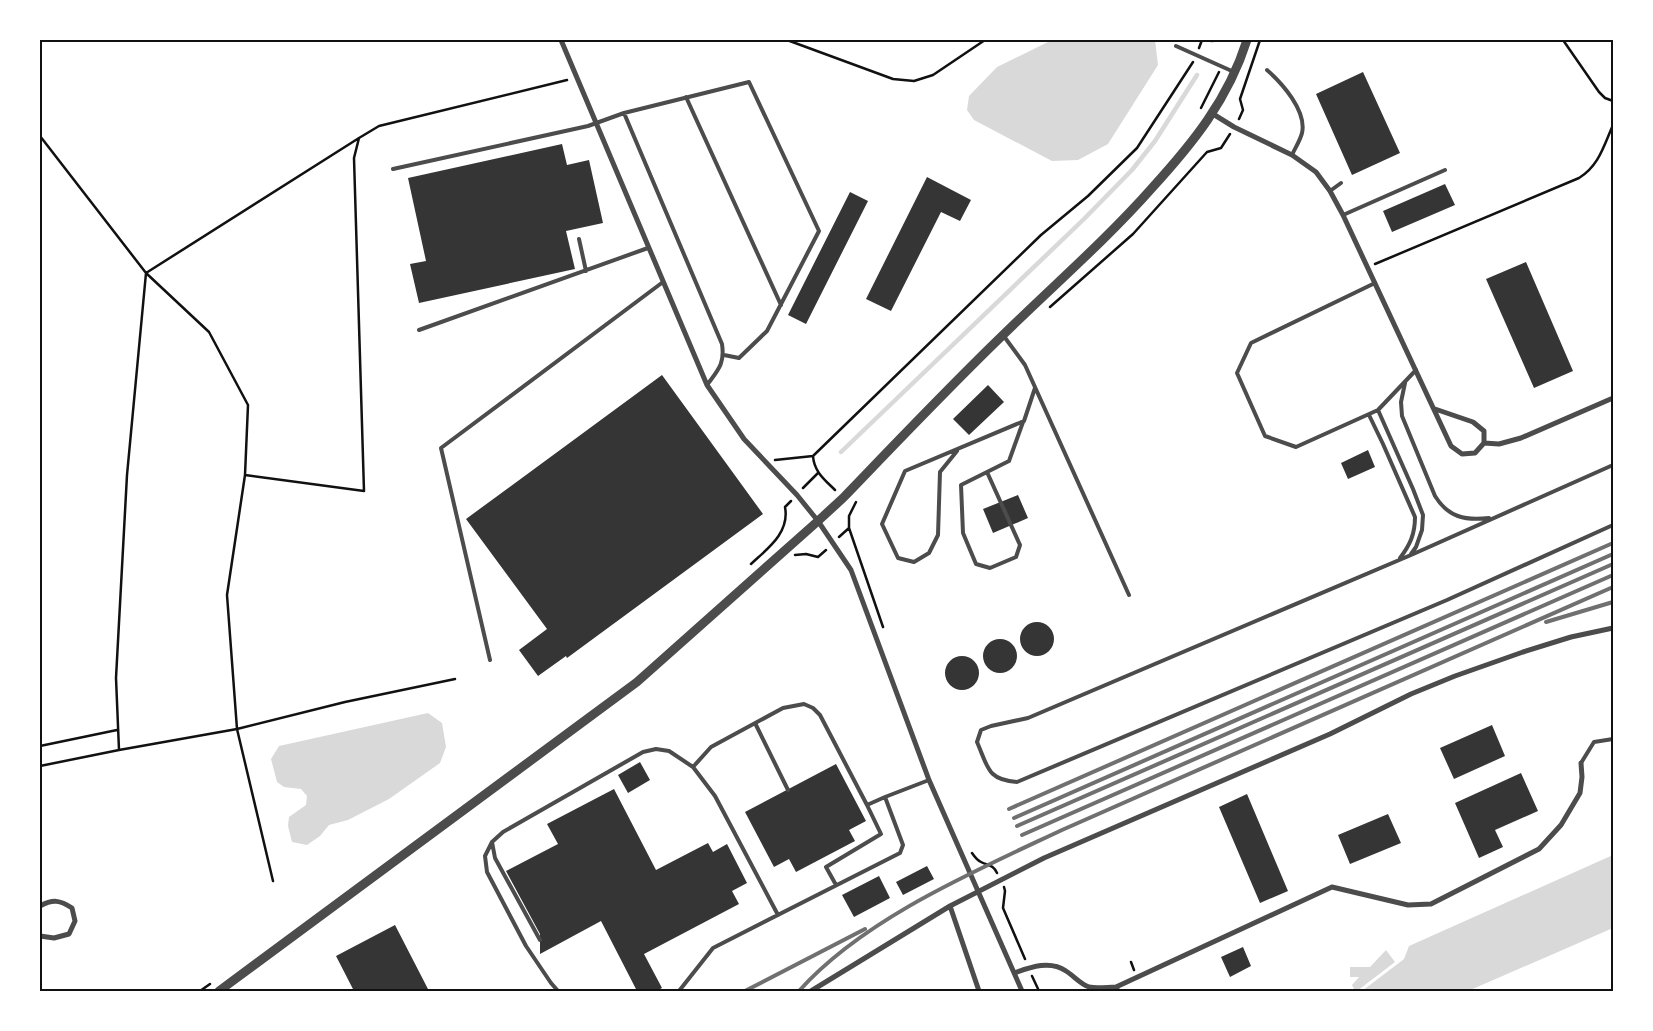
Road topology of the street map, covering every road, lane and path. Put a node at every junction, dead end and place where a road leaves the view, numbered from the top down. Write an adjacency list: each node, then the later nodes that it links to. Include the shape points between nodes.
1 (561, 40): 12 (street)
2 (788, 40): 3 (path, via 893,79 914,81 933,75)
3 (985, 40)
4 (1247, 40): 11 (street)
5 (1260, 40): 20 (path, via 1240,99 1243,110)
6 (1563, 40): 14 (path, via 1599,92)
7 (1176, 46): 8 (lane)
8 (1196, 55): 9 (lane); 52 (path, via 1137,148 1088,196 1041,235)
9 (1222, 67): 11 (lane); 16 (path)
10 (1267, 70): 23 (lane, via 1290,94 1303,121 1302,134)
11 (1234, 72): 17 (street)
12 (576, 78): 18 (street); 22 (path, via 379,126)
13 (686, 97): 15 (lane); 36 (lane); 36 (lane, via 749,82 815,222 819,231)
14 (1613, 101)
15 (624, 113): 18 (lane); 40 (lane)
16 (1196, 114)
17 (1213, 114): 20 (street); 39 (street, via 1193,142 1118,226)
18 (596, 123): 24 (lane); 30 (street)
19 (1613, 125): 31 (path, via 1598,159 1580,178)
20 (1234, 127): 23 (street); 37 (path, via 1221,148 1207,152 1133,234)
21 (40, 136): 33 (path)
22 (359, 138): 33 (path); 57 (path, via 354,158 364,491)
23 (1292, 155): 27 (street, via 1316,172)
24 (393, 168)
25 (1445, 170): 28 (lane)
26 (1341, 183): 27 (lane)
27 (1330, 191): 28 (street)
28 (1343, 215): 31 (street)
29 (579, 238): 32 (lane)
30 (648, 248): 32 (lane); 34 (street)
31 (1367, 268): 35 (street)
32 (586, 271): 38 (lane)
33 (146, 273): 57 (path, via 209,332 248,405); 75 (path, via 128,475 116,678)
34 (663, 282): 43 (street); 71 (lane, via 441,448)
35 (1375, 283): 41 (street); 48 (lane, via 1252,343 1237,374 1266,436 1296,447)
36 (781, 305): 40 (lane, via 767,331 739,358)
37 (1046, 311)
38 (420, 330)
39 (1003, 335): 44 (lane, via 1025,365); 61 (street)
40 (724, 355): 43 (lane, via 722,364)
41 (1416, 370): 42 (lane); 46 (street)
42 (1405, 381): 47 (lane); 60 (lane, via 1402,416 1441,506 1464,518 1478,520)
43 (707, 385): 61 (street, via 744,439)
44 (1035, 388): 49 (lane); 68 (lane)
45 (1613, 398): 50 (street, via 1521,438 1498,444)
46 (1435, 409): 50 (street, via 1473,422 1484,431); 50 (street, via 1452,446 1462,454 1475,453)
47 (1378, 410): 48 (lane); 63 (lane, via 1423,515 1422,530)
48 (1369, 415): 66 (lane, via 1415,518 1409,547)
49 (1024, 421): 51 (lane); 55 (lane, via 1010,461)
50 (1484, 443)
51 (957, 451): 51 (lane, via 905,471 882,524 898,558 914,562 929,553 938,535 940,472)
52 (813, 456): 53 (path); 56 (path)
53 (791, 458)
54 (1613, 464): 60 (lane)
55 (987, 472): 55 (lane, via 1020,545 1016,558 990,568 976,564 963,533 961,485)
56 (818, 473)
57 (245, 475): 74 (path, via 227,595)
58 (857, 501): 70 (path, via 849,516 849,528)
59 (785, 507): 67 (path, via 787,517 778,538)
60 (1498, 516): 63 (lane)
61 (818, 521): 82 (street, via 851,570); 102 (street, via 638,682)
62 (1613, 525): 66 (lane, via 1447,600 1017,782 1002,781 992,775 977,742 981,730 1028,718)
63 (1411, 554): 66 (lane)
64 (796, 556): 65 (path)
65 (818, 557)
66 (1398, 560)
67 (749, 566)
68 (1129, 595)
69 (1613, 628): 88 (street, via 1539,647 1455,676)
70 (884, 629)
71 (490, 660)
72 (455, 680): 74 (path, via 345,702)
73 (755, 723): 81 (lane, via 712,747); 83 (lane); 85 (lane, via 794,705 804,704 813,708 820,715)
74 (237, 729): 78 (path); 89 (path)
75 (117, 730): 77 (path); 78 (path)
76 (1613, 739): 79 (lane, via 1594,742)
77 (40, 746)
78 (118, 750): 80 (path)
79 (1581, 763): 100 (street, via 1580,793 1561,825 1539,849 1431,904 1408,905 1332,888)
80 (40, 766)
81 (693, 768): 86 (lane, via 669,751 643,752 503,832); 94 (lane, via 715,796)
82 (929, 780): 84 (lane); 91 (street)
83 (788, 790)
84 (885, 797): 85 (lane); 90 (lane, via 903,844 900,853)
85 (867, 804): 90 (lane, via 880,834 826,866)
86 (492, 842): 96 (lane, via 496,858); 103 (lane, via 485,856 487,872 526,946)
87 (968, 845): 88 (path, via 982,863 995,868)
88 (1000, 880): 91 (street); 97 (path, via 1005,891 1003,908)
89 (273, 881)
90 (836, 885): 94 (lane)
91 (978, 891): 93 (street); 98 (street)
92 (40, 906): 95 (street, via 46,902 61,901 72,908 75,921 69,934 54,938)
93 (950, 906): 105 (street); 106 (street)
94 (778, 915): 104 (lane, via 712,948)
95 (40, 936)
96 (540, 940)
97 (1029, 967): 98 (street); 100 (street, via 1054,965 1089,987); 108 (path)
98 (1014, 973): 107 (street)
99 (215, 980): 101 (path)
100 (1117, 989)
101 (200, 991)
102 (219, 991)
103 (558, 991)
104 (679, 991)
105 (811, 991)
106 (979, 991)
107 (1022, 991)
108 (1039, 991)

